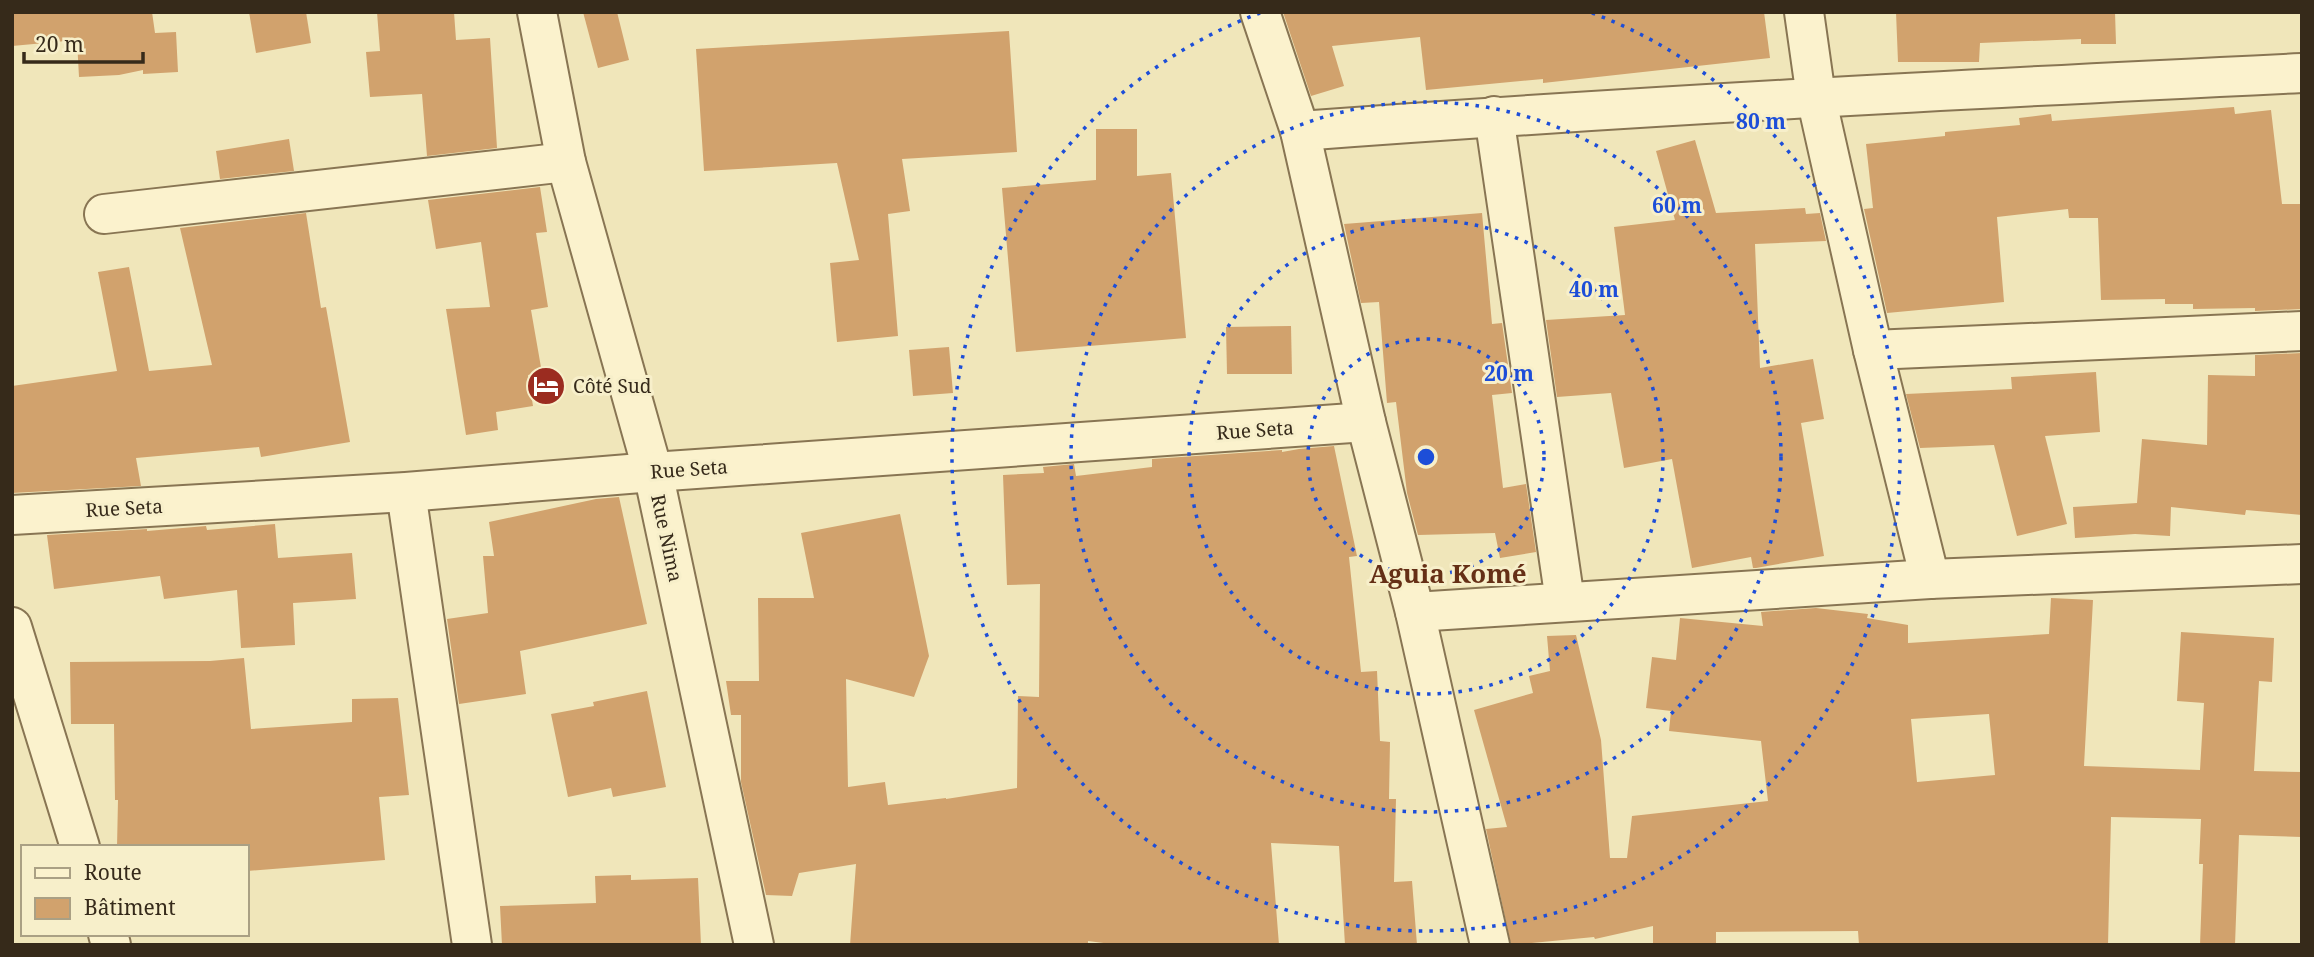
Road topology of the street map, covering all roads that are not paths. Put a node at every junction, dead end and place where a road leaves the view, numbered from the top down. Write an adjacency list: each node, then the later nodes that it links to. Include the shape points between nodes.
1 (537, 12): 8 (street, Rue Nima)
2 (1261, 12): 7 (street)
3 (1804, 12): 5 (street)
4 (2302, 72): 5 (street)
5 (1815, 97): 6 (street); 11 (street)
6 (1494, 116): 7 (street); 18 (street)
7 (1300, 131): 12 (street)
8 (566, 162): 9 (street); 13 (street, Rue Nima)
9 (104, 214)
10 (2302, 331): 11 (street)
11 (1873, 350): 17 (street)
12 (1366, 422): 13 (street, Rue Seta); 19 (street)
13 (653, 471): 14 (street, Rue Seta); 23 (street, Rue Nima)
14 (406, 492): 15 (street, Rue Seta); 22 (street)
15 (12, 515)
16 (2302, 564): 17 (street)
17 (1930, 579): 18 (street)
18 (1565, 601): 19 (street)
19 (1415, 612): 24 (street)
20 (12, 627): 21 (street)
21 (79, 845)
22 (472, 945)
23 (754, 945)
24 (1490, 945)

